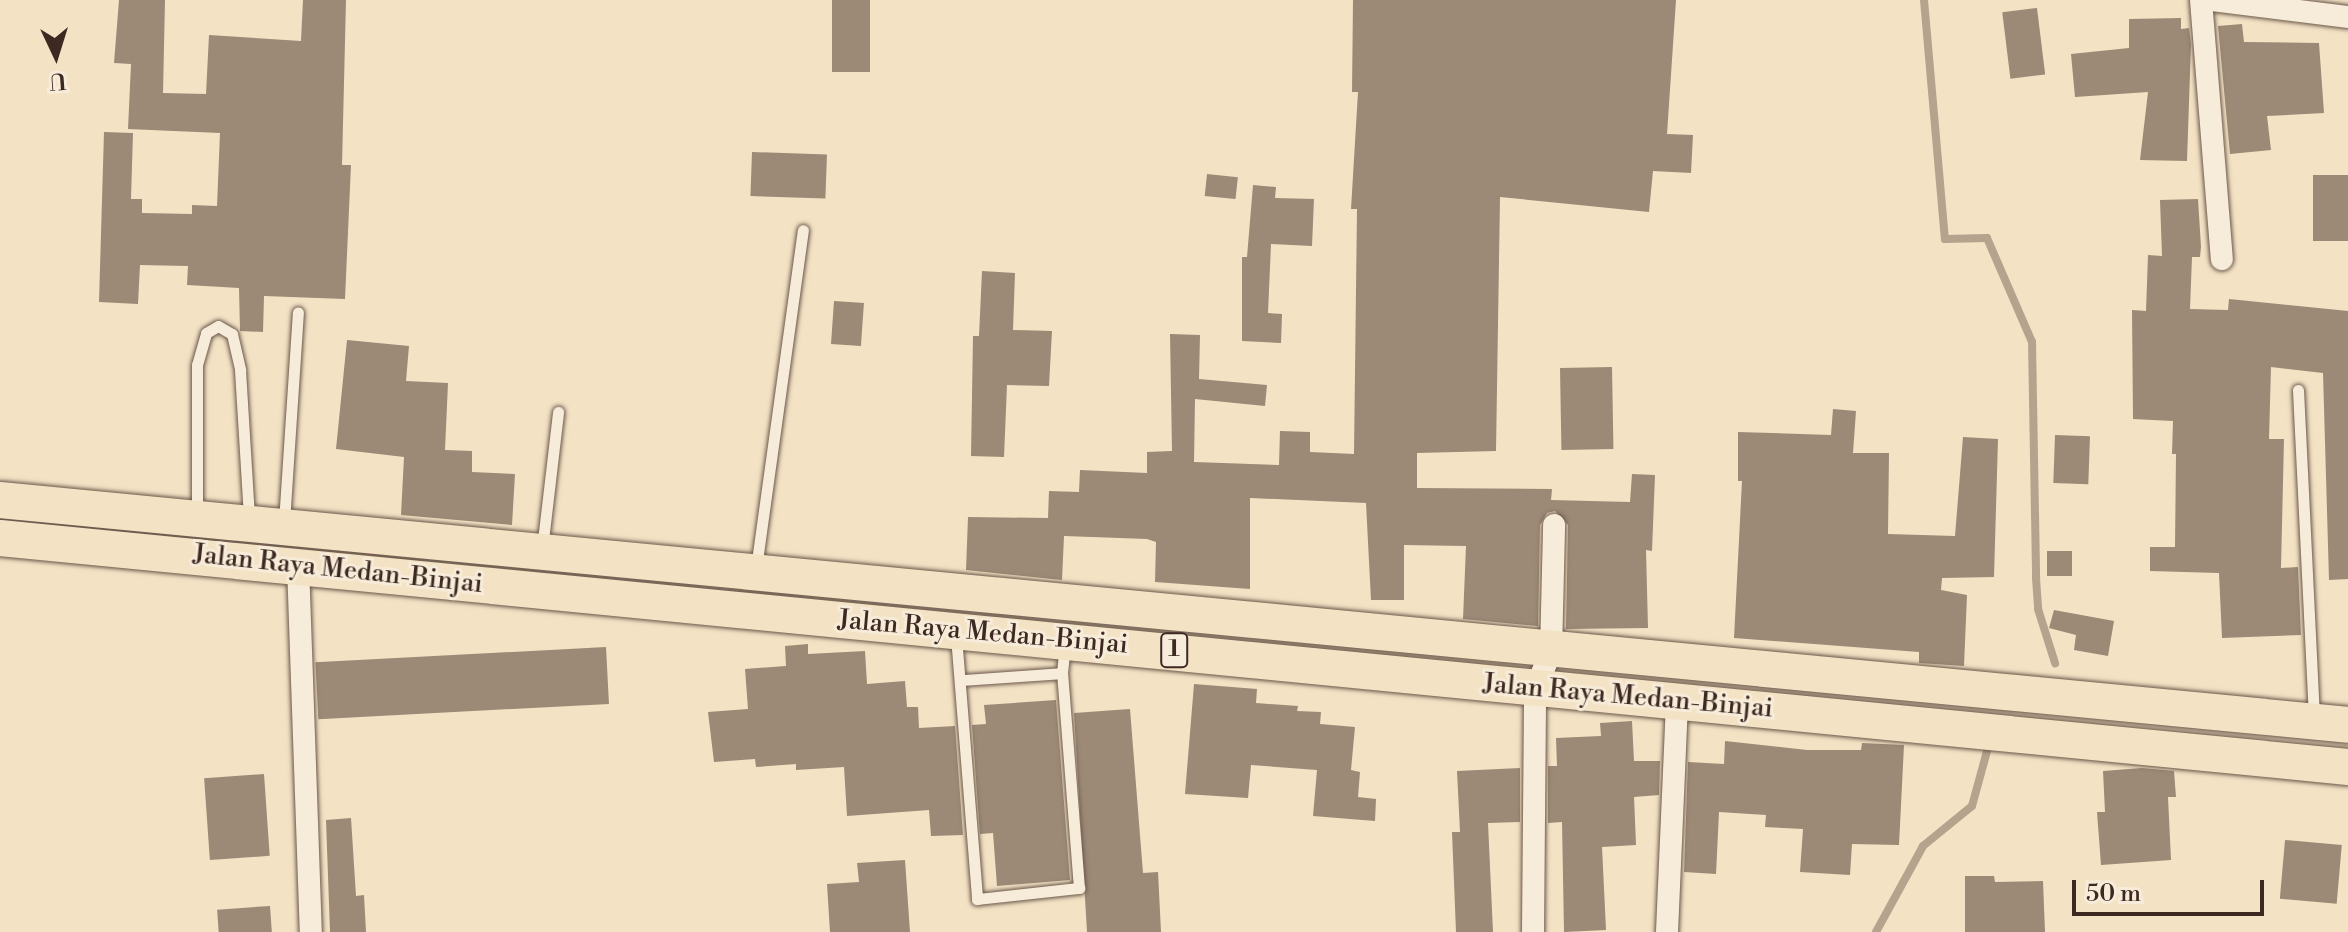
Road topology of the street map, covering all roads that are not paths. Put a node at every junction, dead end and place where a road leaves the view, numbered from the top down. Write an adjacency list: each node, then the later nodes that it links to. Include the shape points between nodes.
1 (2201, 0): 5 (street)
2 (2211, 0): 3 (street)
3 (2348, 17)
4 (803, 230): 16 (lane)
5 (2222, 259)
6 (298, 312): 11 (lane)
7 (2298, 390): 23 (lane)
8 (558, 412): 14 (lane)
9 (0, 500): 10 (main road, Jalan Raya Medan-Binjai / 1)
10 (198, 518): 11 (main road, Jalan Raya Medan-Binjai / 1); 11 (lane, via 197,365 206,333 218,326 232,334)
11 (266, 524): 14 (main road, Jalan Raya Medan-Binjai / 1)
12 (1554, 525): 18 (street)
13 (0, 538): 15 (main road, Jalan Raya Medan-Binjai / 1)
14 (541, 550): 16 (main road, Jalan Raya Medan-Binjai / 1)
15 (298, 565): 17 (main road, Jalan Raya Medan-Binjai / 1); 25 (street)
16 (756, 569): 18 (main road, Jalan Raya Medan-Binjai / 1)
17 (955, 632): 19 (main road, Jalan Raya Medan-Binjai / 1); 20 (lane)
18 (1551, 652): 21 (street); 23 (main road, Jalan Raya Medan-Binjai / 1)
19 (1064, 656): 20 (lane); 20 (lane, via 1079,888 977,899); 21 (main road, Jalan Raya Medan-Binjai / 1)
20 (963, 680)
21 (1535, 689): 22 (main road, Jalan Raya Medan-Binjai / 1); 26 (street)
22 (1677, 700): 24 (main road, Jalan Raya Medan-Binjai / 1); 27 (street)
23 (2331, 723)
24 (2348, 767)
25 (311, 932)
26 (1533, 932)
27 (1667, 932)

